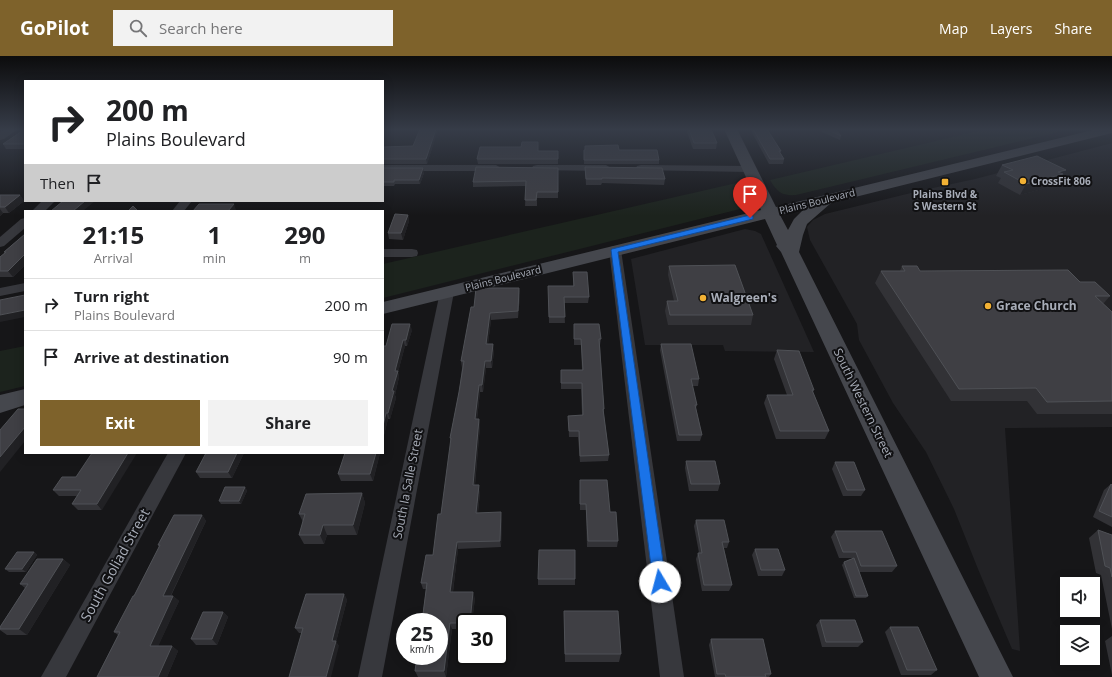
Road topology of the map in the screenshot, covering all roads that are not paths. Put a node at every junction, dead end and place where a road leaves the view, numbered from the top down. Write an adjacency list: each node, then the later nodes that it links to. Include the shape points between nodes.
1 (745, 158): 6 (main road, South Western Street)
2 (995, 158): 8 (main road, Plains Boulevard)
3 (384, 168): 4 (street)
4 (509, 168)
5 (525, 168): 6 (street)
6 (750, 168): 7 (main road, South Western Street)
7 (760, 191): 8 (main road, via 784,199); 13 (main road, South Western Street)
8 (829, 199): 13 (main road, Plains Boulevard); 18 (main road, via 798,223)
9 (49, 202): 11 (street)
10 (185, 202): 12 (street)
11 (39, 210)
12 (179, 210)
13 (770, 213): 15 (main road, Plains Boulevard); 18 (main road, South Western Street)
14 (24, 223): 16 (street)
15 (727, 223): 17 (main road, Plains Boulevard); 18 (main road, via 758,226 778,238)
16 (0, 243)
17 (615, 250): 23 (main road, Plains Boulevard); 30 (street)
18 (790, 252): 31 (main road, South Western Street)
19 (384, 253): 20 (street)
20 (412, 253)
21 (24, 287): 22 (street)
22 (0, 292)
23 (447, 292): 24 (main road, Plains Boulevard); 29 (street, South la Salle Street)
24 (384, 308)
25 (24, 397): 26 (main road)
26 (0, 404)
27 (176, 454): 28 (street, South Goliad Street)
28 (53, 677)
29 (370, 677)
30 (672, 677)
31 (996, 677)

